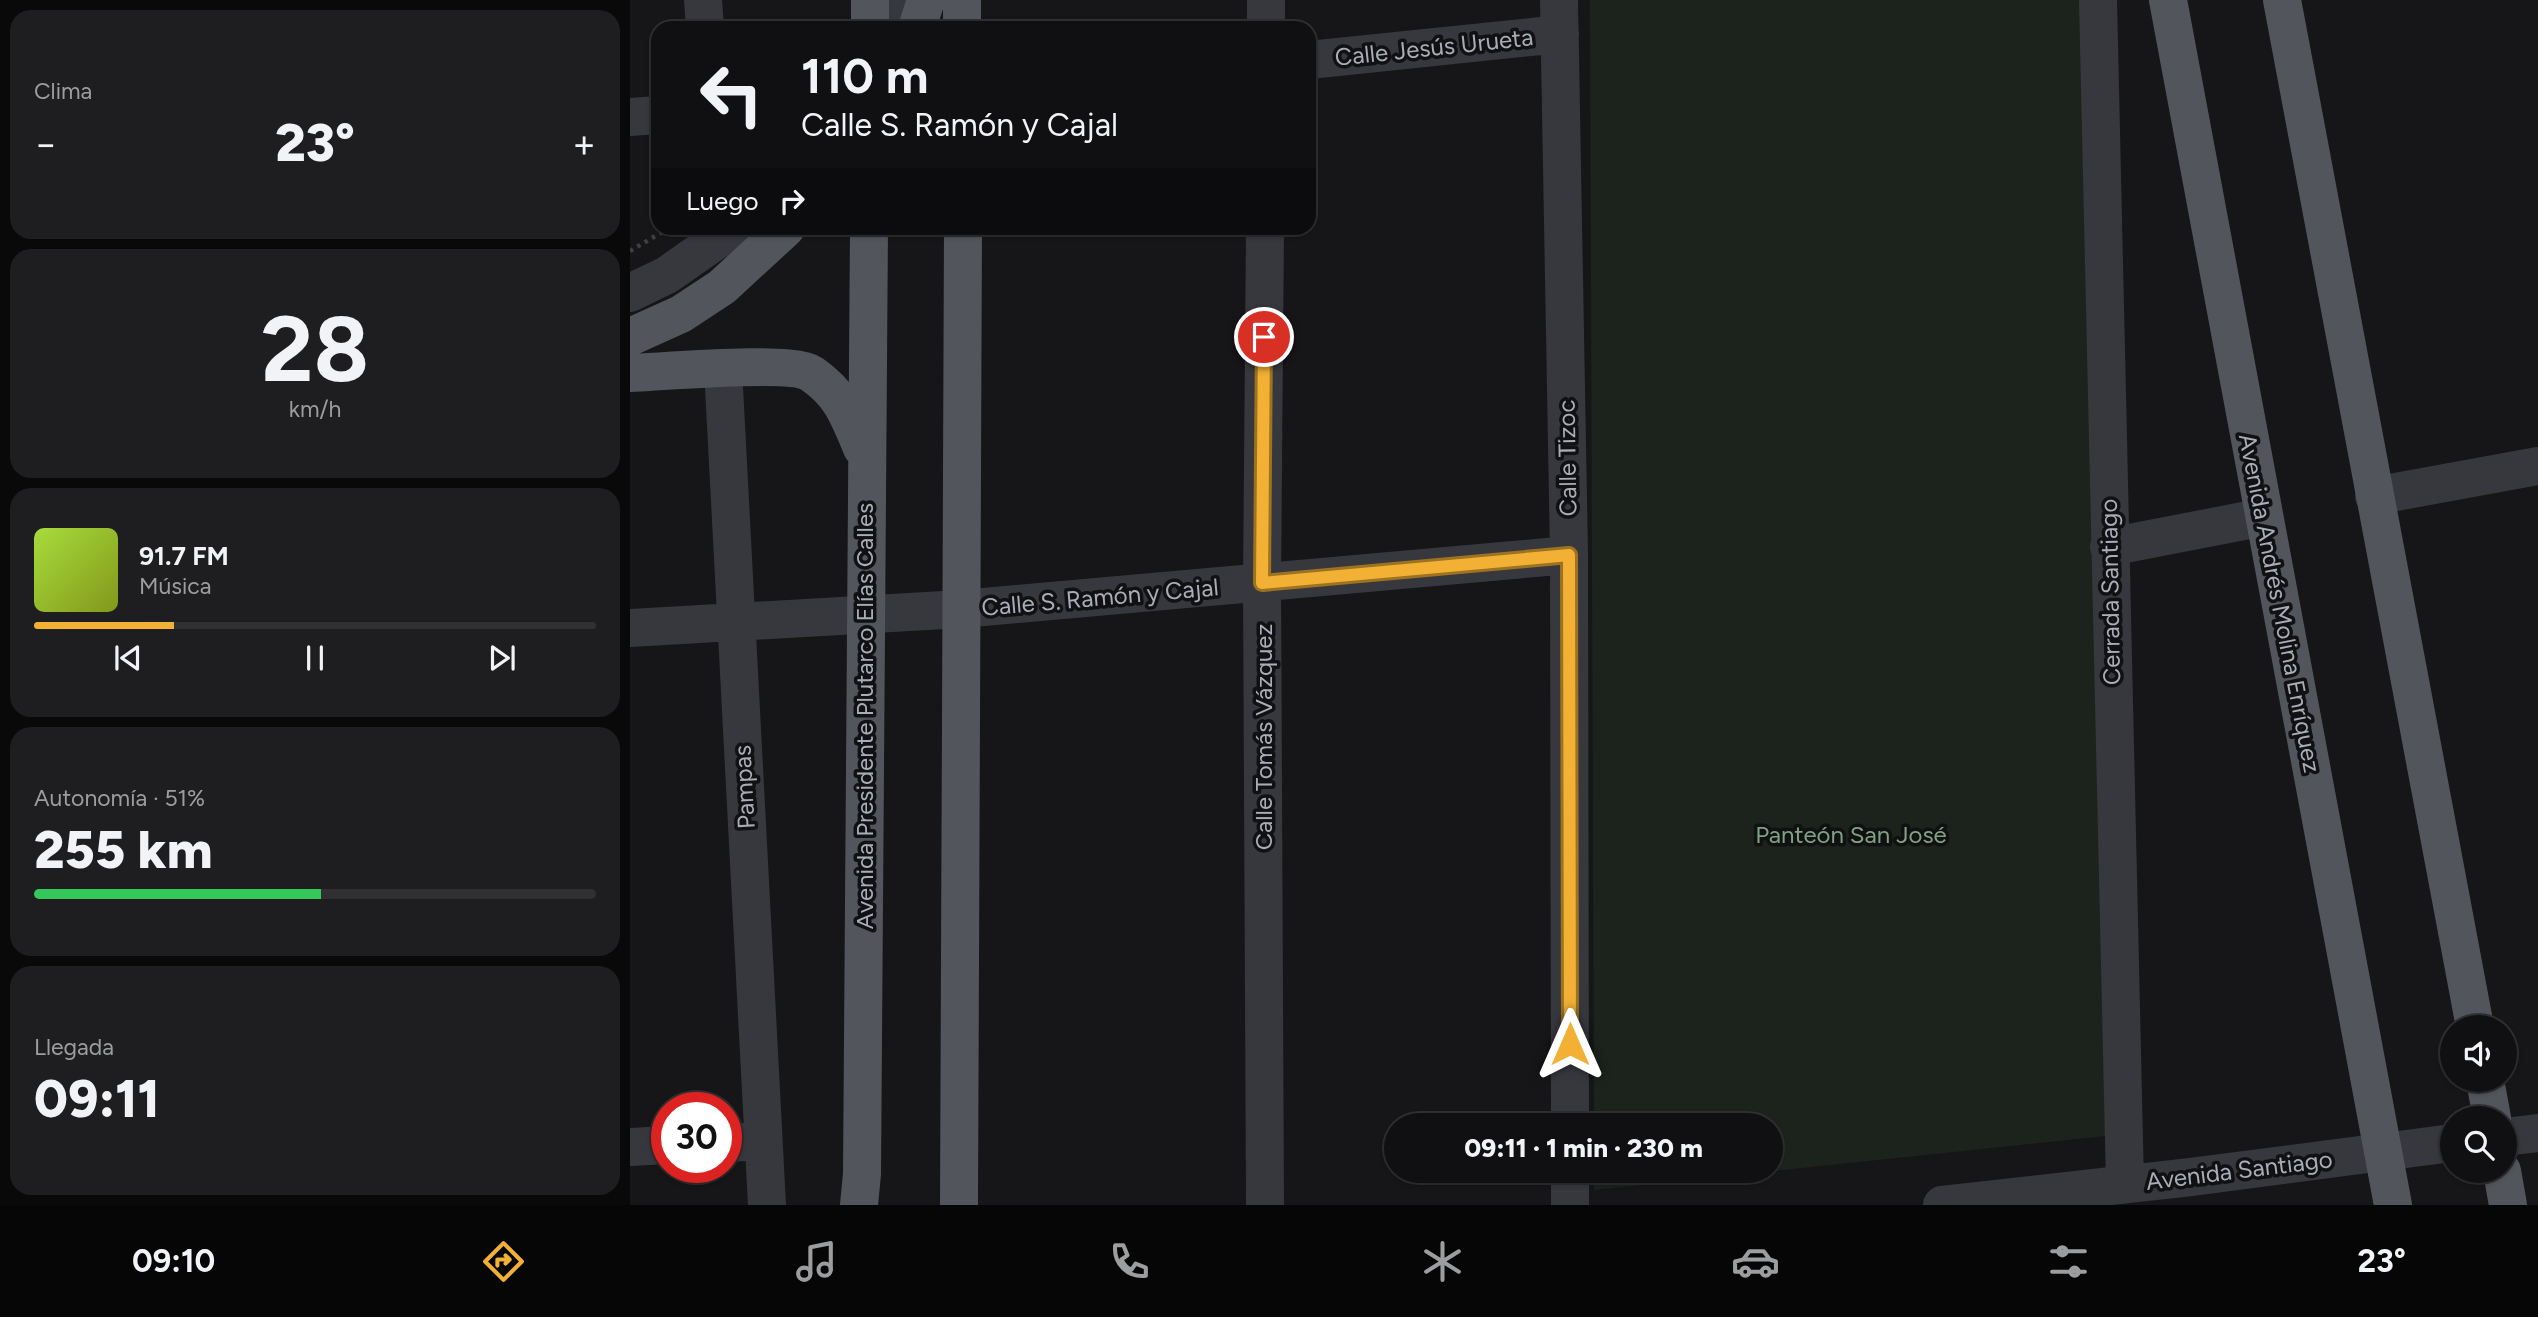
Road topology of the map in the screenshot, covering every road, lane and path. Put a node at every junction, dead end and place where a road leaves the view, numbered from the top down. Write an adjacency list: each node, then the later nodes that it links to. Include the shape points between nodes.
1 (703, 0): 11 (street)
2 (870, 0): 12 (main road)
3 (897, 0): 13 (street)
4 (926, 0): 14 (main road)
5 (962, 0): 15 (main road)
6 (1266, 0): 16 (street)
7 (2098, 0): 35 (street, Cerrada Santiago)
8 (2168, 0): 34 (main road, Avenida Andrés Molina Enríquez)
9 (2282, 0): 33 (main road)
10 (1559, 17): 17 (street, Calle Jesús Urueta); 36 (street, Calle Tizoc)
11 (704, 21)
12 (870, 21)
13 (891, 21)
14 (919, 21)
15 (962, 21)
16 (1266, 21)
17 (1316, 59)
18 (651, 116): 19 (street)
19 (630, 117)
20 (658, 235): 26 (path)
21 (724, 235): 27 (street, via 667,275)
22 (778, 235): 28 (main road, via 722,287 681,314)
23 (869, 235): 31 (main road, Avenida Presidente Plutarco Elías Calles)
24 (963, 235): 38 (main road)
25 (1265, 235): 37 (street, Calle Tomás Vázquez)
26 (630, 251)
27 (630, 293)
28 (630, 337)
29 (723, 368): 30 (main road); 31 (main road, via 809,371 842,401); 40 (street, Pampas)
30 (630, 373)
31 (866, 457): 39 (main road, Avenida Presidente Plutarco Elías Calles)
32 (2538, 466): 33 (street)
33 (2374, 496): 42 (main road)
34 (2264, 517): 35 (street); 50 (main road, Avenida Andrés Molina Enríquez)
35 (2109, 547): 53 (street, Cerrada Santiago)
36 (1569, 555): 37 (street, Calle S. Ramón y Cajal); 43 (street, Calle Tizoc)
37 (1262, 583): 38 (street, Calle S. Ramón y Cajal); 59 (street, Calle Tomás Vázquez)
38 (961, 608): 39 (street, Calle S. Ramón y Cajal); 58 (main road)
39 (864, 614): 40 (street, Calle S. Ramón y Cajal); 57 (main road, Avenida Presidente Plutarco Elías Calles)
40 (735, 621): 41 (street, Calle S. Ramón y Cajal); 46 (street, Pampas)
41 (630, 628)
42 (2473, 1015)
43 (1570, 1113)
44 (2538, 1133): 45 (street)
45 (2517, 1135)
46 (745, 1142): 56 (street, Pampas)
47 (2440, 1145): 50 (street, Avenida Santiago)
48 (651, 1146): 49 (street)
49 (630, 1147)
50 (2383, 1152): 54 (street, Avenida Santiago); 62 (main road, Avenida Andrés Molina Enríquez)
51 (1570, 1183): 60 (street)
52 (2504, 1183): 63 (main road)
53 (2125, 1184): 54 (street, Avenida Santiago); 55 (street, Avenida Santiago)
54 (2192, 1191)
55 (1985, 1203): 61 (street, Avenida Santiago)
56 (767, 1205)
57 (859, 1205)
58 (959, 1205)
59 (1265, 1205)
60 (1570, 1205)
61 (1942, 1205)
62 (2393, 1205)
63 (2508, 1205)

